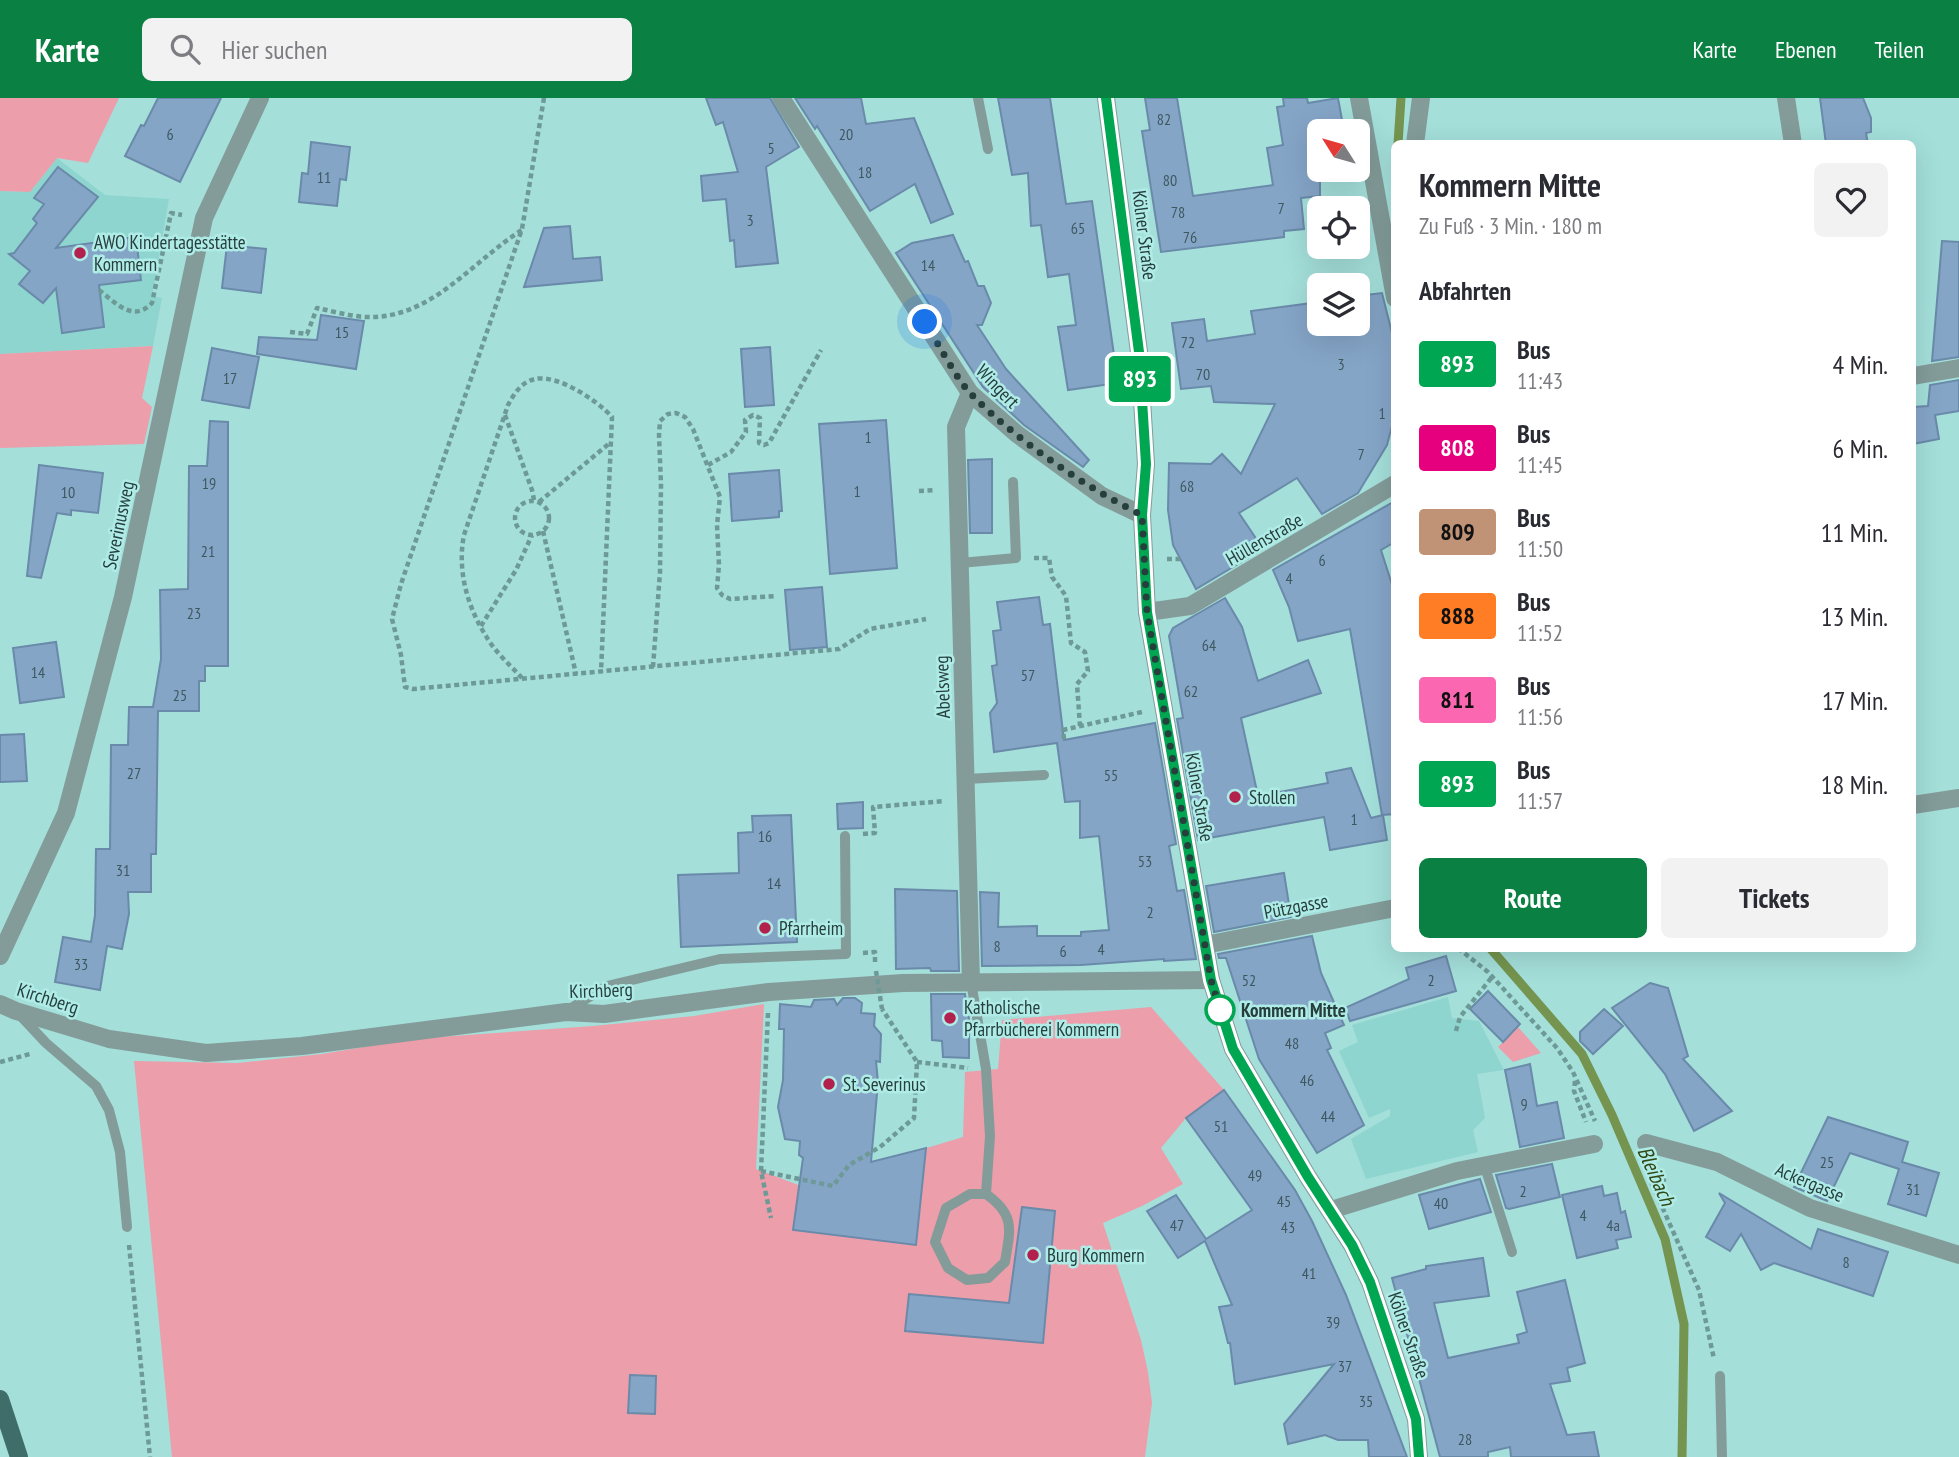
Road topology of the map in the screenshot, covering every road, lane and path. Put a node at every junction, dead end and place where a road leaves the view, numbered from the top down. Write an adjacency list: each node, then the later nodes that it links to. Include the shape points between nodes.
1 (260, 98): 12 (street, Severinusweg)
2 (544, 98): 13 (path)
3 (781, 98): 20 (street, Wingert)
4 (978, 98): 11 (lane)
5 (1105, 98): 27 (street, Kölner Straße, via 1139,352 1146,464)
6 (1359, 98): 14 (street)
7 (1421, 98): 9 (street)
8 (1786, 98): 10 (street)
9 (1416, 140)
10 (1792, 140)
11 (988, 149)
12 (204, 218): 15 (path, via 171,213 152,303 146,310 132,312); 52 (street, Severinusweg, via 123,597 66,813)
13 (522, 229): 16 (path, via 444,291 415,308 365,317 317,308 307,334); 39 (path, via 392,619 405,687)
14 (1391, 276)
15 (99, 290)
16 (290, 332)
17 (821, 350): 23 (path, via 769,443 759,443 760,418 753,415 745,420 747,432 731,452)
18 (1959, 368): 19 (street)
19 (1916, 375)
20 (970, 393): 27 (street, Wingert, via 1102,496); 31 (street, Abelsweg, via 956,427)
21 (505, 415): 22 (path, via 524,383 536,378 551,380 604,408 612,417); 26 (path); 35 (path, via 461,551 465,588)
22 (611, 442): 26 (path); 37 (path)
23 (708, 465): 32 (path, via 720,497 717,588 730,599); 36 (path, via 685,417 668,414 660,421 660,572)
24 (1013, 482): 30 (lane)
25 (1391, 486): 33 (street, Hüllenstraße, via 1190,606)
26 (537, 501): 28 (path, via 549,515); 29 (path, via 519,506 515,516 517,527)
27 (1142, 515): 33 (street, Kölner Straße)
28 (543, 531): 29 (path); 38 (path)
29 (532, 535): 35 (path)
30 (1016, 558): 31 (lane); 41 (path, via 1049,558 1052,577 1066,596 1071,643 1085,652 1088,671 1077,684)
31 (960, 563): 44 (street, Abelsweg)
32 (777, 596)
33 (1147, 612): 50 (street, Kölner Straße)
34 (926, 619): 36 (path, via 870,629 839,649)
35 (481, 626): 39 (path)
36 (653, 667): 37 (path)
37 (601, 672): 38 (path)
38 (576, 674): 39 (path)
39 (522, 679)
40 (1127, 716): 41 (path)
41 (1080, 726): 42 (path, via 1063,730)
42 (1064, 739)
43 (1044, 775): 44 (lane)
44 (966, 779): 46 (street, Abelsweg)
45 (1959, 798): 47 (street)
46 (967, 799): 48 (path, via 873,807 875,833); 56 (street, Abelsweg)
47 (1916, 805)
48 (845, 836): 59 (lane, via 846,954 720,959 607,986)
49 (1391, 909): 50 (street, Pützgasse)
50 (1206, 945): 55 (street, Kölner Straße)
51 (1463, 952): 54 (path)
52 (0, 956)
53 (876, 971): 63 (path, bridge, via 882,1009)
54 (1492, 977): 60 (path, via 1460,1017); 65 (path, via 1557,1048)
55 (1211, 980): 56 (street, Kirchberg); 72 (street, Kölner Straße, via 1233,1049)
56 (971, 982): 57 (street, Kirchberg); 64 (lane)
57 (769, 992): 59 (street, Kirchberg, via 604,1014); 70 (path)
58 (8, 1008): 59 (street, Kirchberg, via 108,1039 206,1053 302,1046); 61 (lane)
59 (566, 1012)
60 (1456, 1031)
61 (46, 1043): 62 (path, via 36,1052); 74 (lane, via 96,1086 109,1110 120,1152)
62 (0, 1062)
63 (917, 1062): 64 (path); 70 (path, via 915,1118 849,1165 833,1186)
64 (986, 1069): 71 (lane, via 990,1136)
65 (1575, 1078): 66 (path); 67 (path, via 1574,1091)
66 (1587, 1103)
67 (1594, 1143): 69 (street)
68 (1646, 1143): 76 (street, Ackergasse, via 1717,1162 1810,1208); 77 (path, via 1664,1180 1652,1184 1699,1290)
69 (1484, 1164): 72 (street); 75 (lane)
70 (761, 1171): 73 (path)
71 (986, 1194): 71 (lane, via 970,1194 946,1208 935,1242 948,1268 967,1280 988,1278 1005,1262 1010,1227 1002,1205)
72 (1331, 1210): 82 (street, Kölner Straße, via 1370,1282 1416,1419)
73 (771, 1218)
74 (127, 1227): 81 (path)
75 (1512, 1252)
76 (1959, 1255)
77 (1715, 1363)
78 (1720, 1376): 83 (lane)
79 (0, 1399): 80 (main road)
80 (19, 1457)
81 (150, 1457)
82 (1419, 1457)
83 (1722, 1457)

